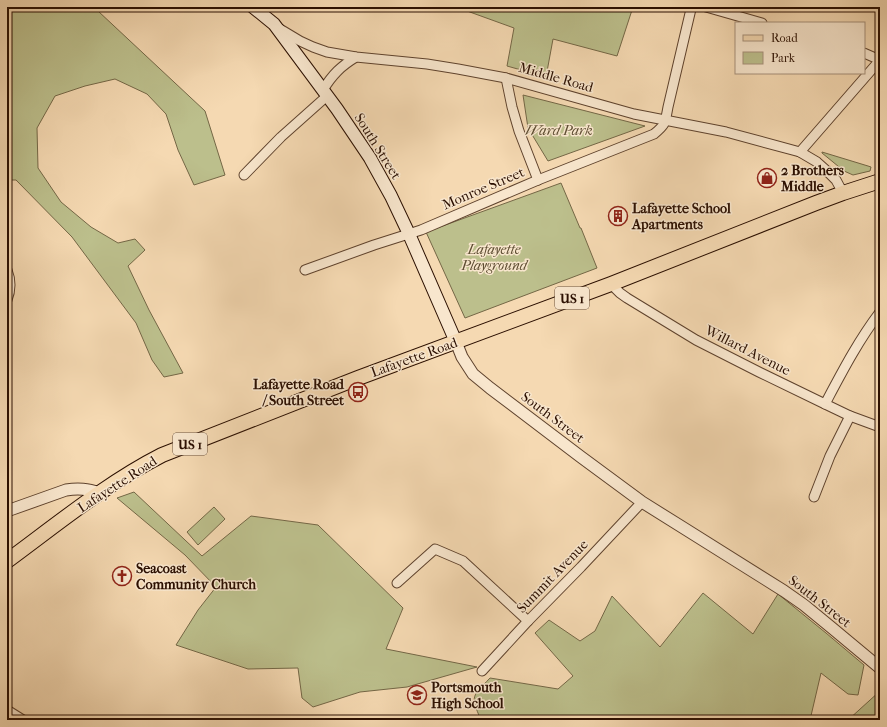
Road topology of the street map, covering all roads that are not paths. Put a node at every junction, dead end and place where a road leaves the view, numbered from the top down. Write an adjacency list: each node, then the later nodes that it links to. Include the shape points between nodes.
1 (253, 7): 5 (main road, Middle Road)
2 (694, 7): 11 (street, via 691,9)
3 (706, 7): 4 (street)
4 (758, 22)
5 (274, 24): 7 (street, Middle Road, via 313,47); 10 (main road, South Street)
6 (865, 53): 8 (street)
7 (356, 57): 9 (street, Middle Road, via 434,65); 10 (street, via 336,72 330,79)
8 (880, 60): 12 (street)
9 (506, 78): 11 (street, Middle Road, via 626,112); 14 (street, via 518,131)
10 (325, 93): 13 (street); 17 (main road, South Street, via 370,158)
11 (665, 120): 12 (street, Middle Road, via 726,132); 14 (street, Monroe Street, via 654,134)
12 (800, 152): 16 (street, Middle Road, via 826,170 836,180)
13 (244, 175)
14 (538, 180): 17 (street, Monroe Street)
15 (880, 181): 16 (main road, US 1)
16 (843, 193): 20 (main road, Lafayette Road / US 1)
17 (409, 234): 19 (street, Monroe Street); 23 (main road, South Street)
18 (7, 270): 21 (street, via 10,291)
19 (305, 270)
20 (611, 284): 23 (main road, Lafayette Road / US 1); 24 (street, Willard Avenue, via 620,294 696,340)
21 (7, 300)
22 (880, 312): 24 (street, via 845,366)
23 (456, 342): 27 (main road, Lafayette Road / US 1, via 162,455); 29 (street, South Street, via 467,365 481,381)
24 (825, 404): 25 (street, Willard Avenue)
25 (850, 416): 26 (street, Willard Avenue); 28 (street, via 830,456)
26 (880, 427)
27 (100, 493): 30 (street, via 75,488); 31 (main road, Lafayette Road / US 1)
28 (814, 497)
29 (642, 502): 33 (street, Summit Avenue); 34 (street, South Street, via 784,591)
30 (7, 511)
31 (7, 561)
32 (397, 583): 33 (street, via 435,549 463,561)
33 (528, 621): 35 (street, Summit Avenue)
34 (880, 668)
35 (482, 671)
36 (7, 710): 37 (street)
37 (23, 720)

